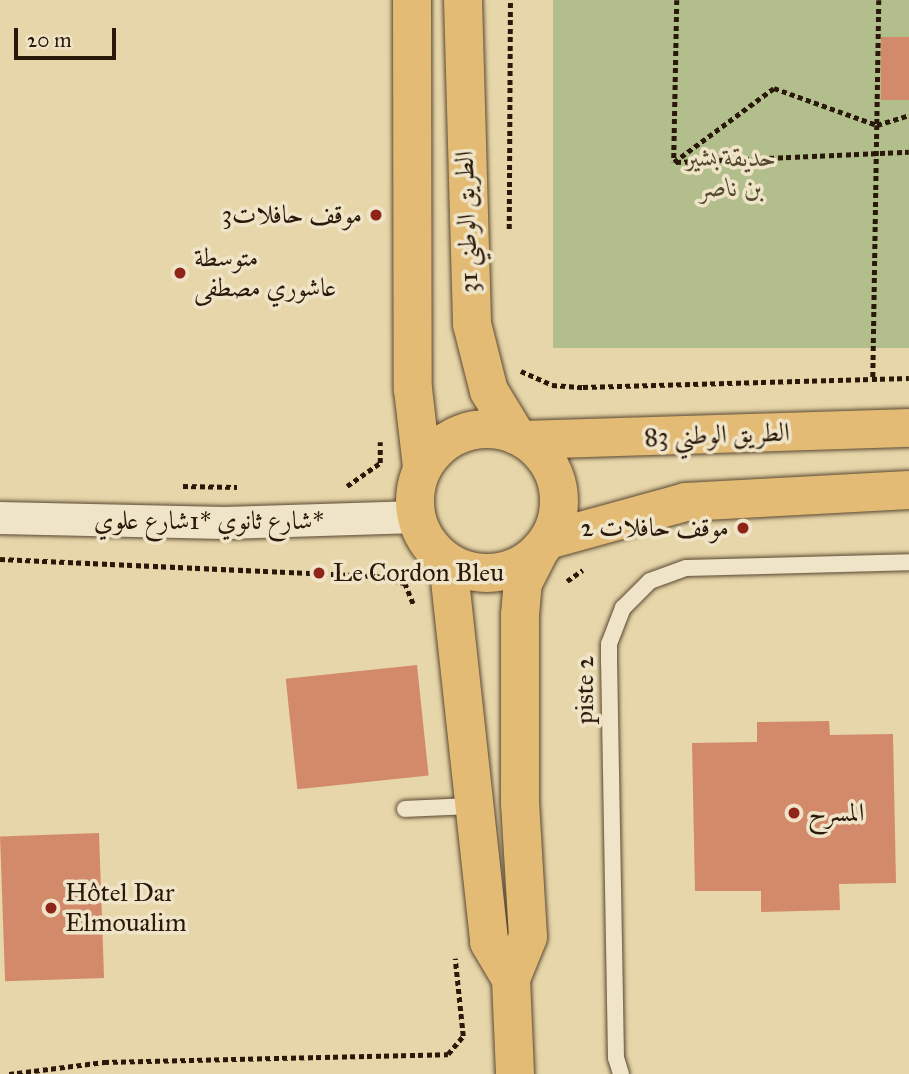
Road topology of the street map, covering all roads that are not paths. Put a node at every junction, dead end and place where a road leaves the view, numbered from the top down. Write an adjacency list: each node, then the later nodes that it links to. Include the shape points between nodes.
1 (412, 0): 5 (main road, via 413,389)
2 (463, 0): 4 (main road, الطريق الوطني 31, via 470,312 489,391)
3 (909, 428): 4 (main road, الطريق الوطني 83)
4 (521, 437): 5 (main road, via 481,428 458,434); 9 (main road, via 554,474 557,519)
5 (422, 467): 7 (main road, via 416,486)
6 (909, 490): 9 (main road, via 686,502)
7 (417, 517): 8 (street, شارع ثانوي *1شارع علوي*, via 225,523); 10 (main road, via 429,545)
8 (0, 518)
9 (544, 545): 10 (main road, via 520,565 496,573 471,572); 14 (main road, via 523,583 520,615 520,803 528,937)
10 (448, 562): 12 (main road)
11 (909, 562): 16 (lane, piste 2, via 686,568 650,581 623,608 609,644 616,1058)
12 (478, 805): 13 (lane); 14 (main road, via 489,942)
13 (405, 809)
14 (511, 979): 15 (main road)
15 (515, 1074)
16 (621, 1074)

